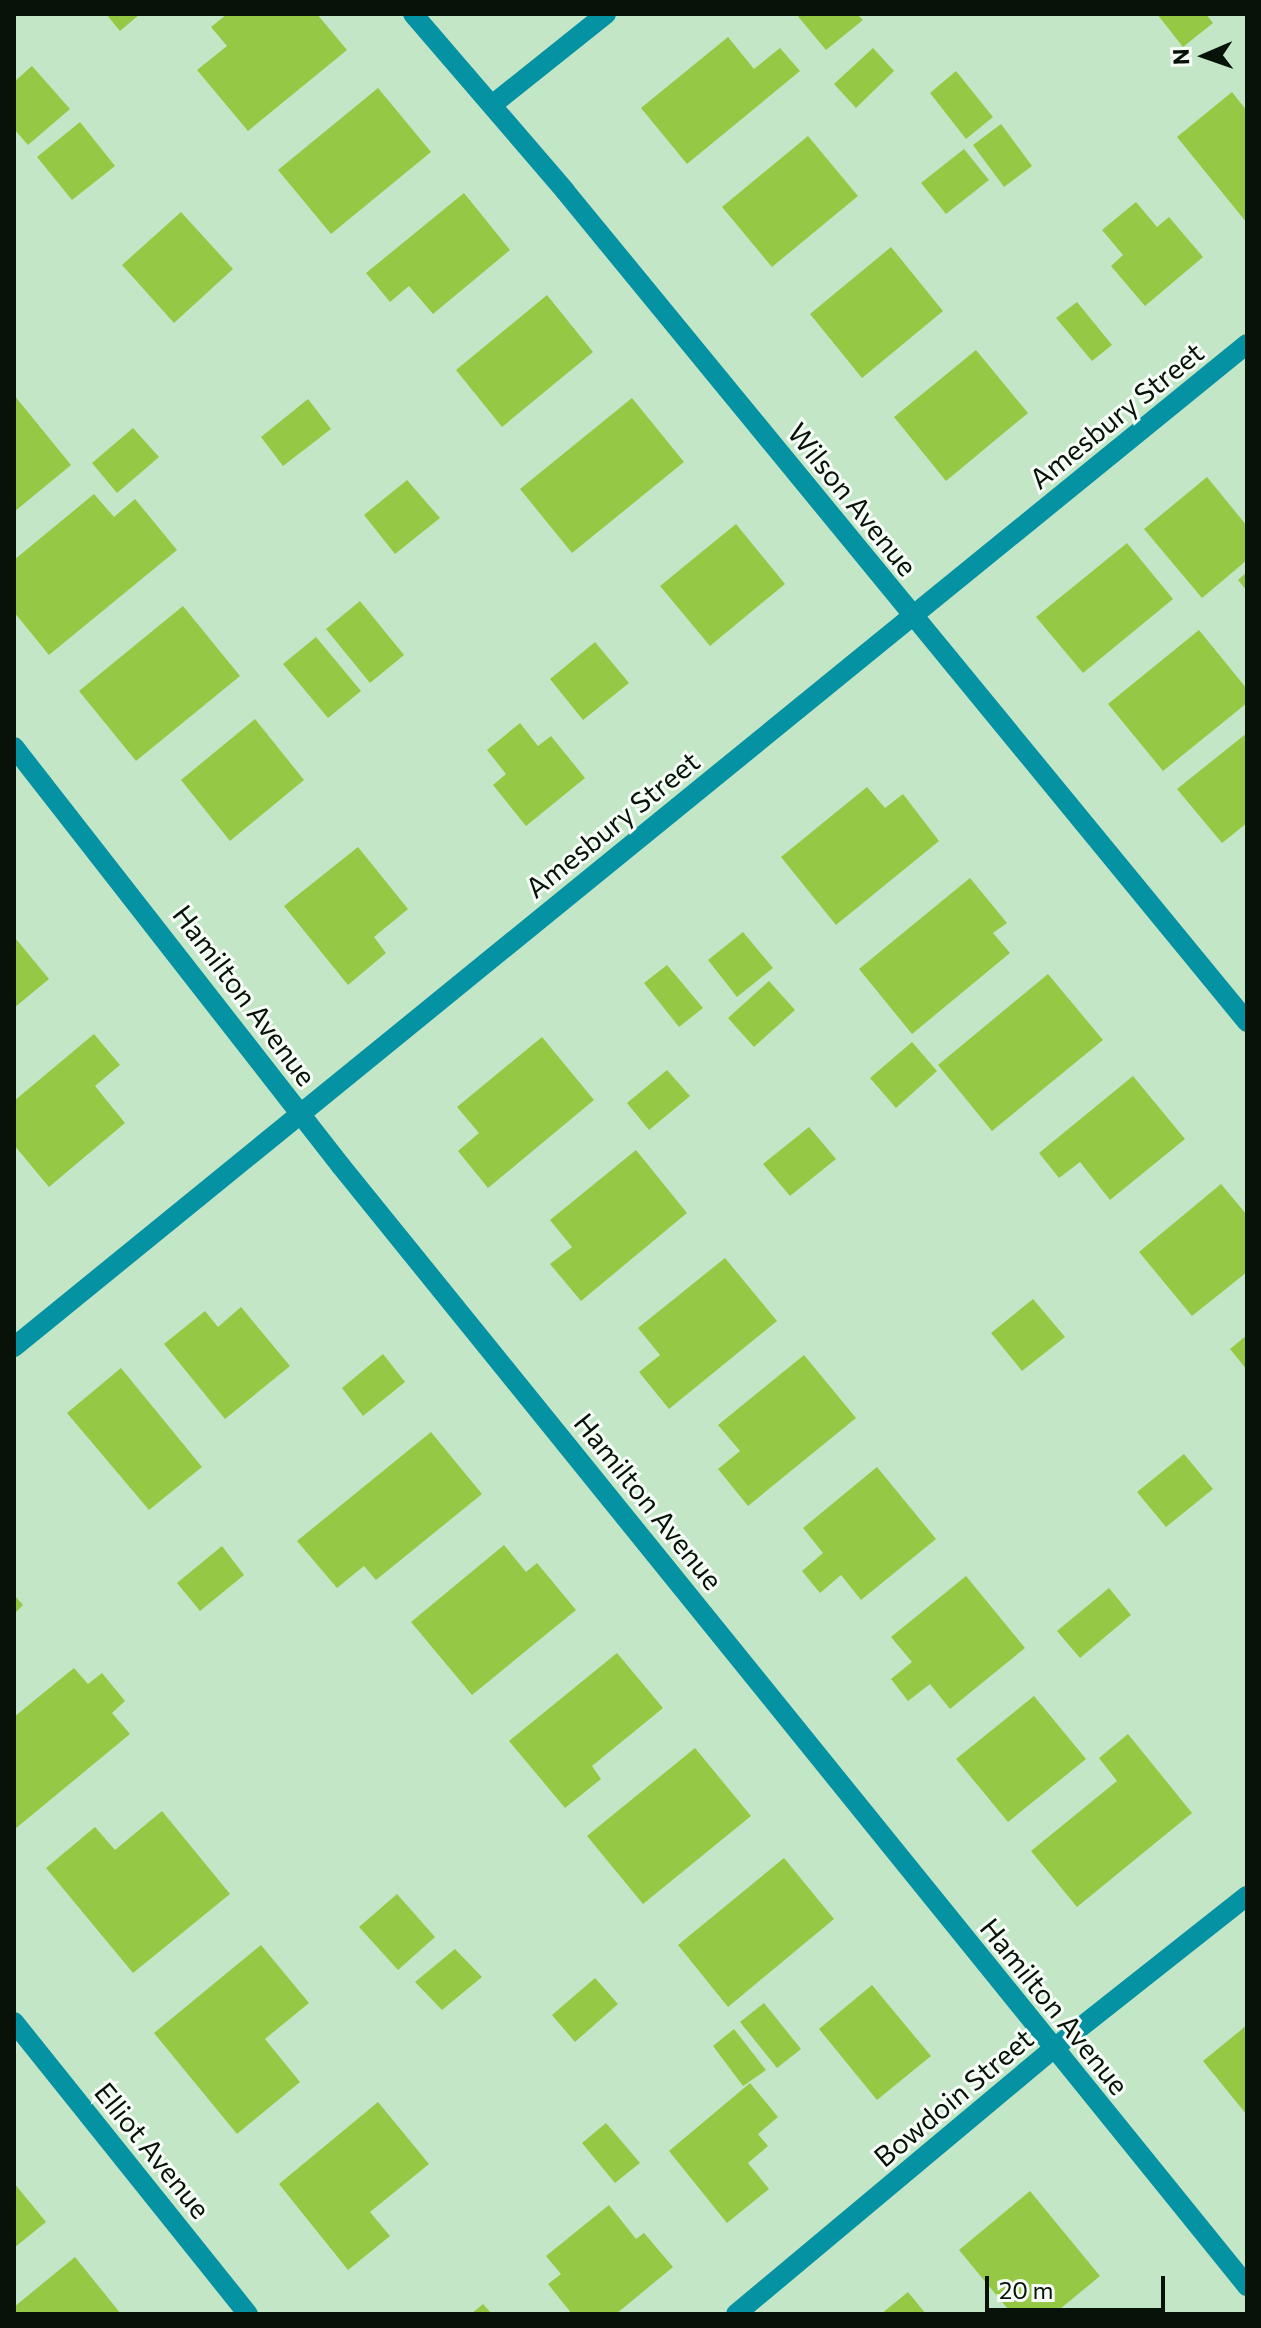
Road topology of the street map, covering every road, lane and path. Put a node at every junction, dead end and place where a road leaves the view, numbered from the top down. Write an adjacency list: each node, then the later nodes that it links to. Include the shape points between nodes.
1 (413, 14): 3 (street, Wilson Avenue)
2 (606, 14): 3 (street)
3 (492, 105): 5 (street, Wilson Avenue)
4 (1247, 344): 5 (street, Amesbury Street)
5 (912, 617): 7 (street, Wilson Avenue); 8 (street, Amesbury Street)
6 (14, 747): 8 (street, Hamilton Avenue)
7 (1247, 1022)
8 (300, 1114): 9 (street, Amesbury Street); 12 (street, Hamilton Avenue)
9 (14, 1347)
10 (1247, 1896): 12 (street, Bowdoin Street)
11 (14, 2022): 14 (street, Elliot Avenue)
12 (1053, 2049): 13 (street, Hamilton Avenue); 15 (street, Bowdoin Street)
13 (1247, 2286)
14 (248, 2314)
15 (736, 2314)

